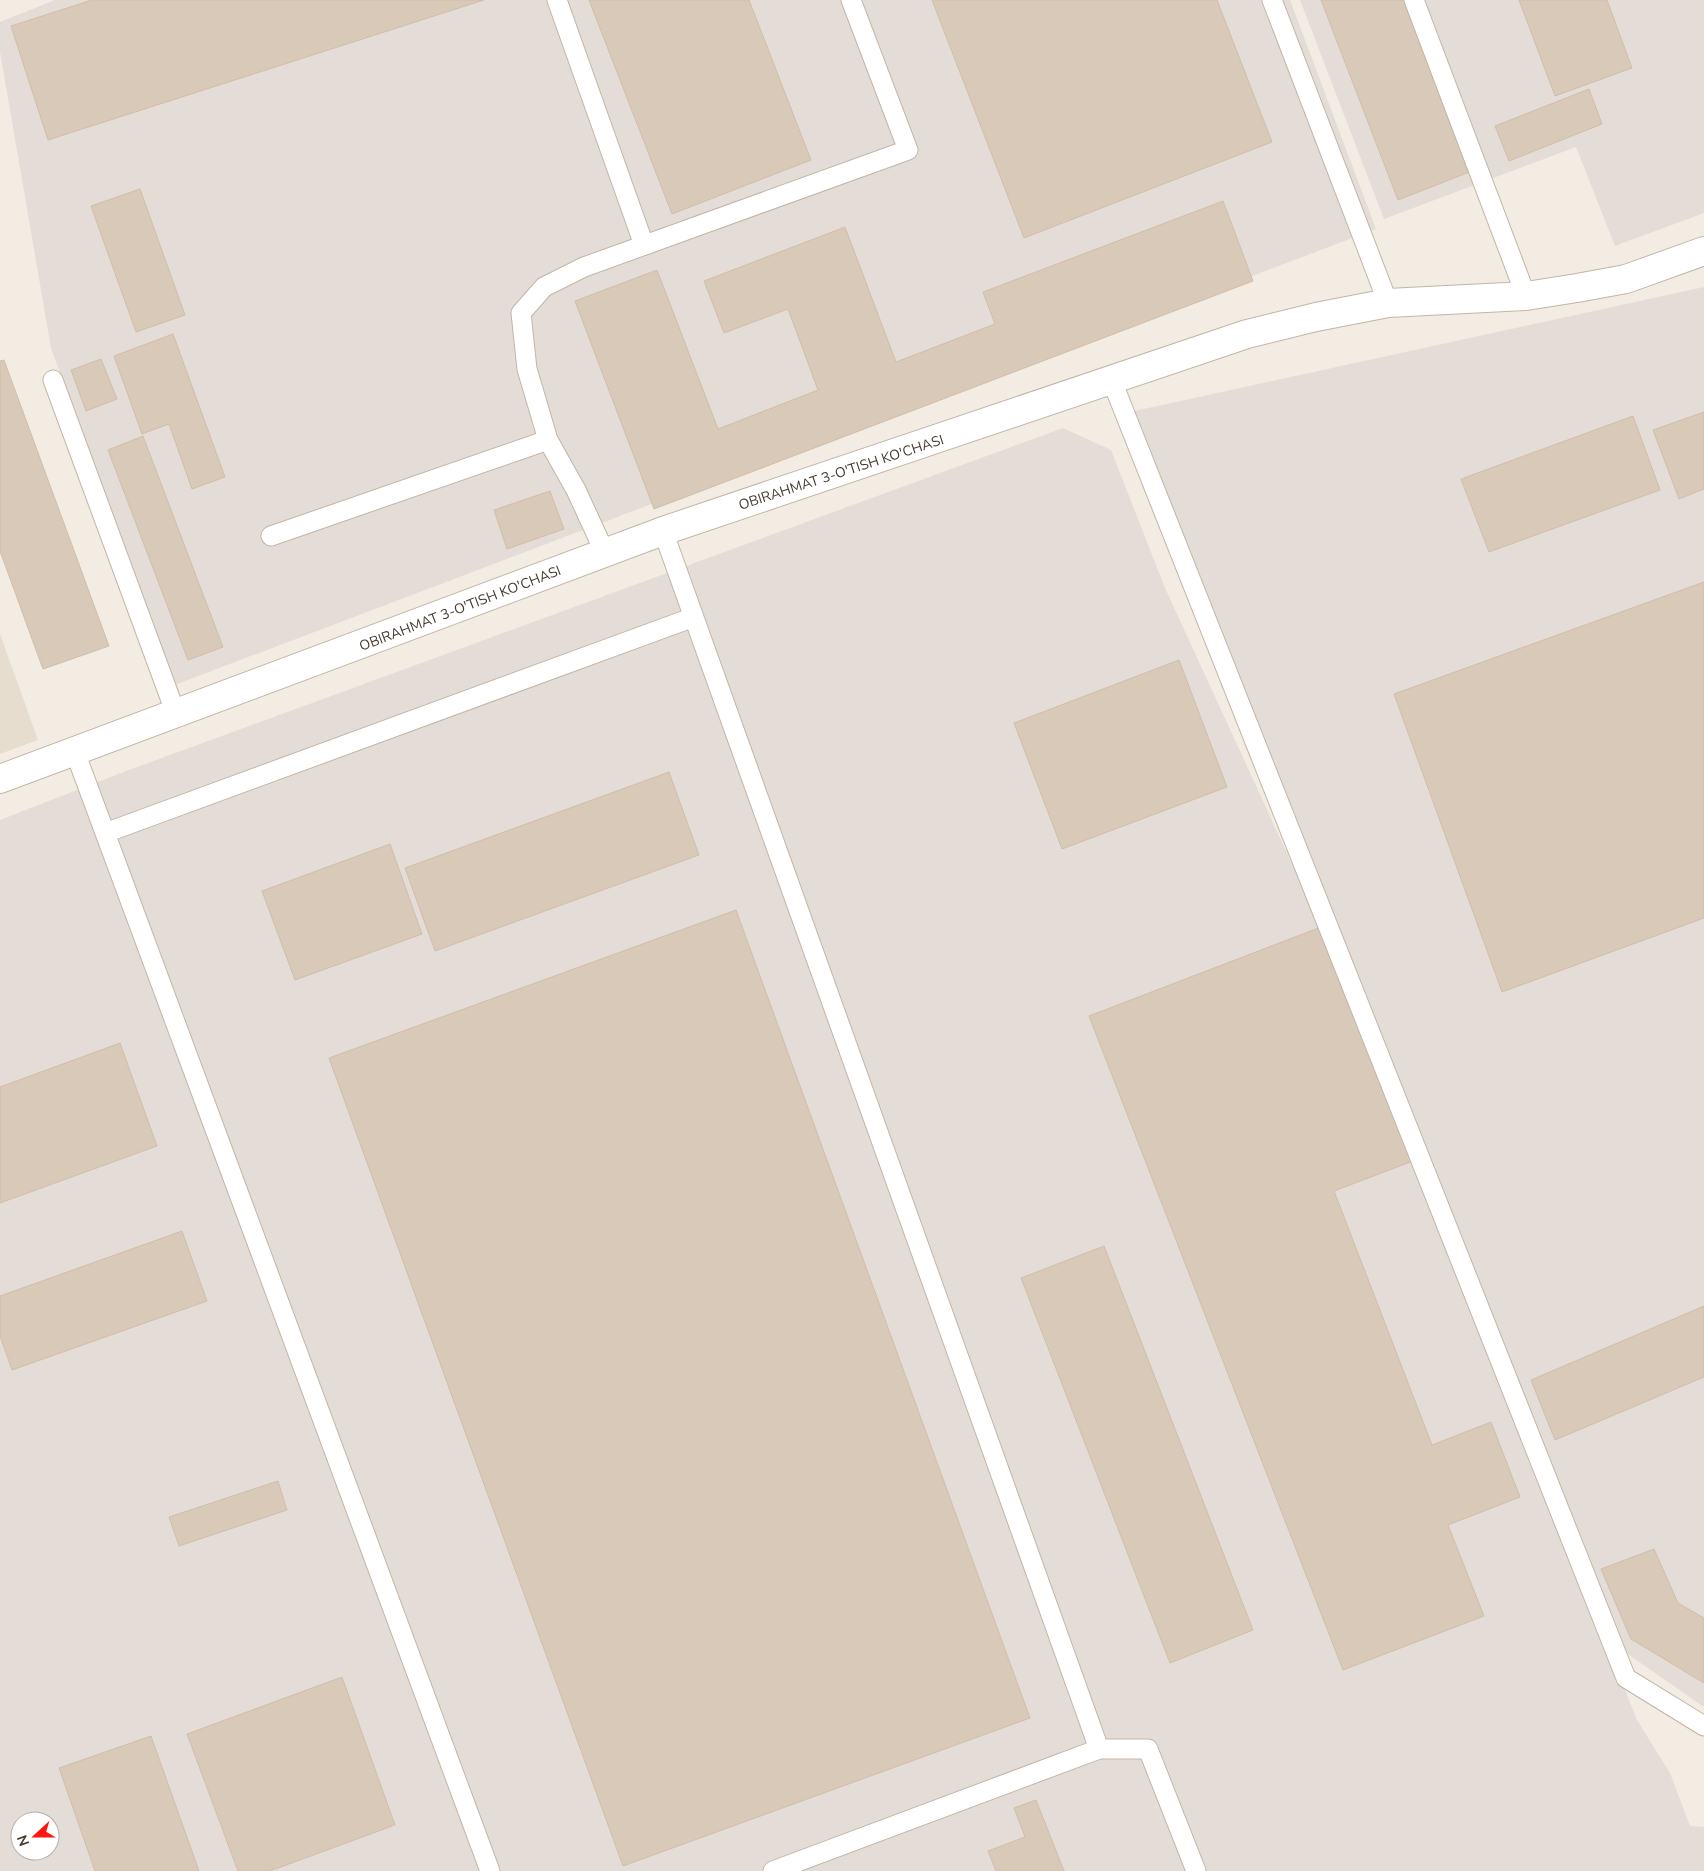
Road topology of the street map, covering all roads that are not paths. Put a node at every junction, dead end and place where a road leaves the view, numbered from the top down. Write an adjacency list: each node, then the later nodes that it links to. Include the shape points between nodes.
1 (557, 0): 5 (lane)
2 (851, 0): 5 (lane, via 908,150)
3 (1272, 0): 8 (lane)
4 (1414, 0): 7 (lane)
5 (644, 245): 11 (lane, via 544,286 521,313 527,369)
6 (1704, 251): 7 (street, OBIRAHMAT 3-O'TISH KO'CHASI, via 1626,279)
7 (1526, 296): 8 (street, OBIRAHMAT 3-O'TISH KO'CHASI)
8 (1388, 303): 10 (street, OBIRAHMAT 3-O'TISH KO'CHASI, via 1247,334)
9 (53, 380): 16 (lane)
10 (1112, 381): 12 (street, OBIRAHMAT 3-O'TISH KO'CHASI); 20 (lane, via 1626,1678)
11 (548, 440): 13 (lane); 14 (lane)
12 (663, 531): 14 (street, OBIRAHMAT 3-O'TISH KO'CHASI); 15 (lane)
13 (271, 536)
14 (605, 553): 16 (street, OBIRAHMAT 3-O'TISH KO'CHASI)
15 (694, 617): 19 (lane); 21 (lane)
16 (176, 714): 17 (street, OBIRAHMAT 3-O'TISH KO'CHASI)
17 (75, 752): 18 (street, OBIRAHMAT 3-O'TISH KO'CHASI); 19 (lane)
18 (0, 779)
19 (105, 833): 22 (lane)
20 (1704, 1726)
21 (1099, 1749): 23 (lane); 24 (lane, via 1148,1749)
22 (490, 1871)
23 (773, 1871)
24 (1196, 1871)

